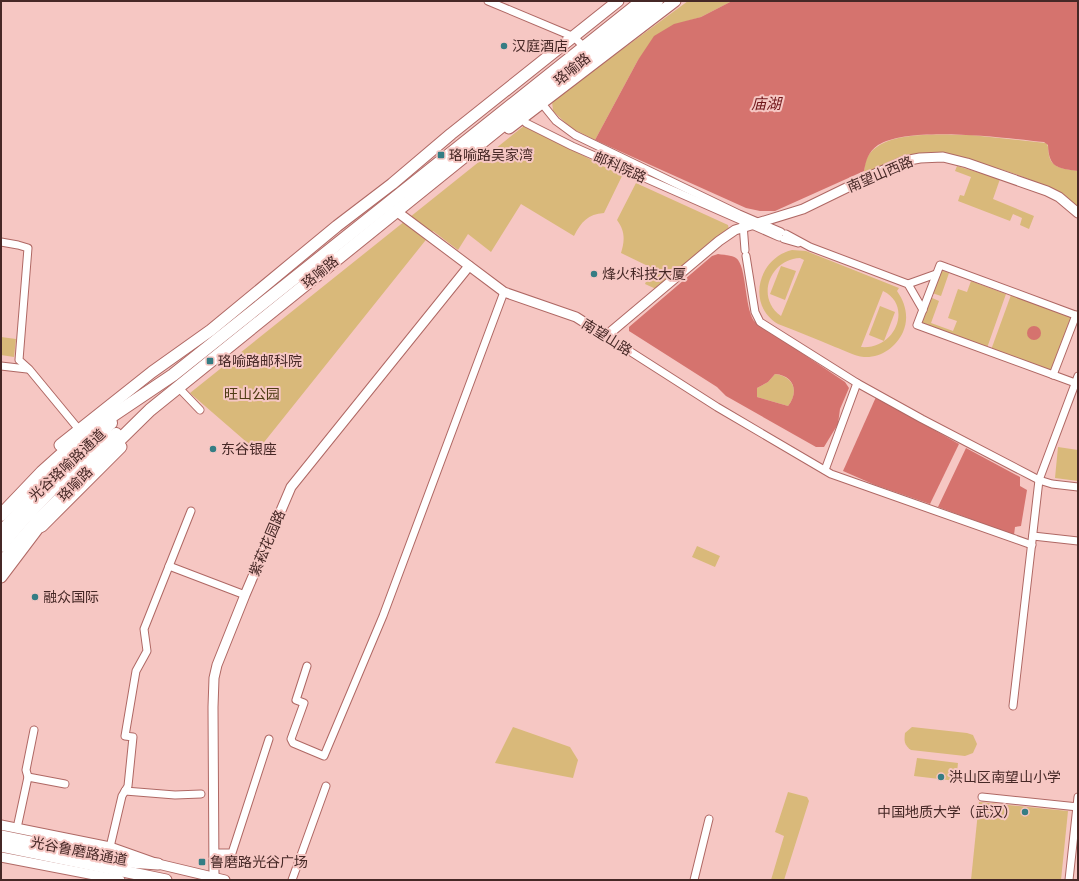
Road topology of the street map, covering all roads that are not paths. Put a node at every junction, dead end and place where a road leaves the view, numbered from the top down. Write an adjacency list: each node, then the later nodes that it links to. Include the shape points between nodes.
1 (488, 1): 6 (street)
2 (618, 1): 6 (main road)
3 (642, 1): 7 (highway, 珞喻路)
4 (656, 1): 10 (highway, 珞喻路)
5 (675, 1): 10 (main road)
6 (574, 37): 7 (street); 8 (main road)
7 (583, 46): 10 (highway, 珞喻路)
8 (522, 78): 9 (main road); 10 (street)
9 (500, 95): 11 (street, 邮科院路); 35 (main road, via 211,330 152,372)
10 (536, 96): 11 (highway, 珞喻路); 14 (street, via 556,121 575,135)
11 (516, 113): 12 (highway, 珞喻路); 14 (street, 邮科院路, via 535,128 572,146); 32 (highway, 珞喻路)
12 (398, 213): 18 (street, 南望山路); 31 (highway, 珞喻路)
13 (1078, 213): 15 (street, 南望山西路, via 1059,197 1040,188 967,163 943,157 930,157 904,161 803,209)
14 (744, 223): 15 (street, 南望山西路); 16 (street); 24 (street, 南望山西路); 29 (street, via 746,253 757,319)
15 (758, 223): 16 (street)
16 (782, 236): 20 (street)
17 (1, 242): 26 (street, via 28,248 18,355 19,360)
18 (469, 266): 21 (street, 南望山路); 50 (street, 紫菘花园路, via 291,487)
19 (936, 274): 20 (street); 22 (street); 23 (street, via 940,265)
20 (908, 284): 22 (street)
21 (504, 292): 24 (street, 南望山路, via 576,317); 51 (street, via 383,616 324,756 294,743 291,739 304,703 296,700)
22 (923, 310): 27 (street, via 917,325)
23 (1077, 316): 27 (street)
24 (606, 336): 37 (street, 南望山路, via 718,407)
25 (1, 366): 26 (street)
26 (29, 369): 35 (street)
27 (1054, 376): 30 (street)
28 (1078, 376): 30 (street)
29 (857, 383): 37 (street); 38 (street)
30 (1077, 384): 38 (street)
31 (180, 389): 33 (highway, 珞喻路); 34 (street); 49 (main road, via 38,528)
32 (136, 401): 35 (highway, 珞喻路); 42 (highway, 光谷珞喻路通道, via 64,464)
33 (150, 410): 46 (highway, 光谷珞喻路通道, via 97,448 67,474 21,521); 47 (highway, 珞喻路, via 40,518)
34 (200, 410)
35 (81, 432): 36 (main road); 41 (highway, 珞喻路)
36 (60, 445)
37 (823, 468): 45 (street, 南望山路, via 831,474)
38 (1039, 480): 39 (street); 43 (street)
39 (1078, 487)
40 (190, 511): 48 (street)
41 (1, 516)
42 (1, 532)
43 (1033, 536): 44 (street); 45 (street)
44 (1078, 540)
45 (1032, 545): 52 (street)
46 (1, 546)
47 (1, 563)
48 (169, 566): 50 (street); 58 (street, via 144,630 147,651 136,671 125,736 133,737 128,786)
49 (1, 577)
50 (244, 595): 69 (street, 紫菘花园路, via 214,678)
51 (307, 666)
52 (1013, 706)
53 (34, 730): 55 (street, via 26,770)
54 (269, 739): 69 (street, via 232,853)
55 (28, 777): 56 (street); 65 (street)
56 (65, 784)
57 (326, 786): 76 (street)
58 (125, 790): 59 (street); 68 (street)
59 (201, 794)
60 (982, 796): 62 (street)
61 (1078, 797): 62 (street)
62 (1077, 807): 78 (street)
63 (709, 818): 77 (street)
64 (1, 825): 65 (street)
65 (17, 828): 68 (street)
66 (1, 836): 71 (main road, 光谷鲁磨路通道, via 129,862)
67 (1, 846): 74 (main road, 光谷鲁磨路通道)
68 (110, 847): 71 (street)
69 (215, 854): 72 (street, 紫菘花园路)
70 (1, 857): 73 (street)
71 (158, 864): 72 (street)
72 (214, 877): 75 (street)
73 (120, 880)
74 (166, 880)
75 (225, 880)
76 (292, 880)
77 (694, 880)
78 (1069, 880)

